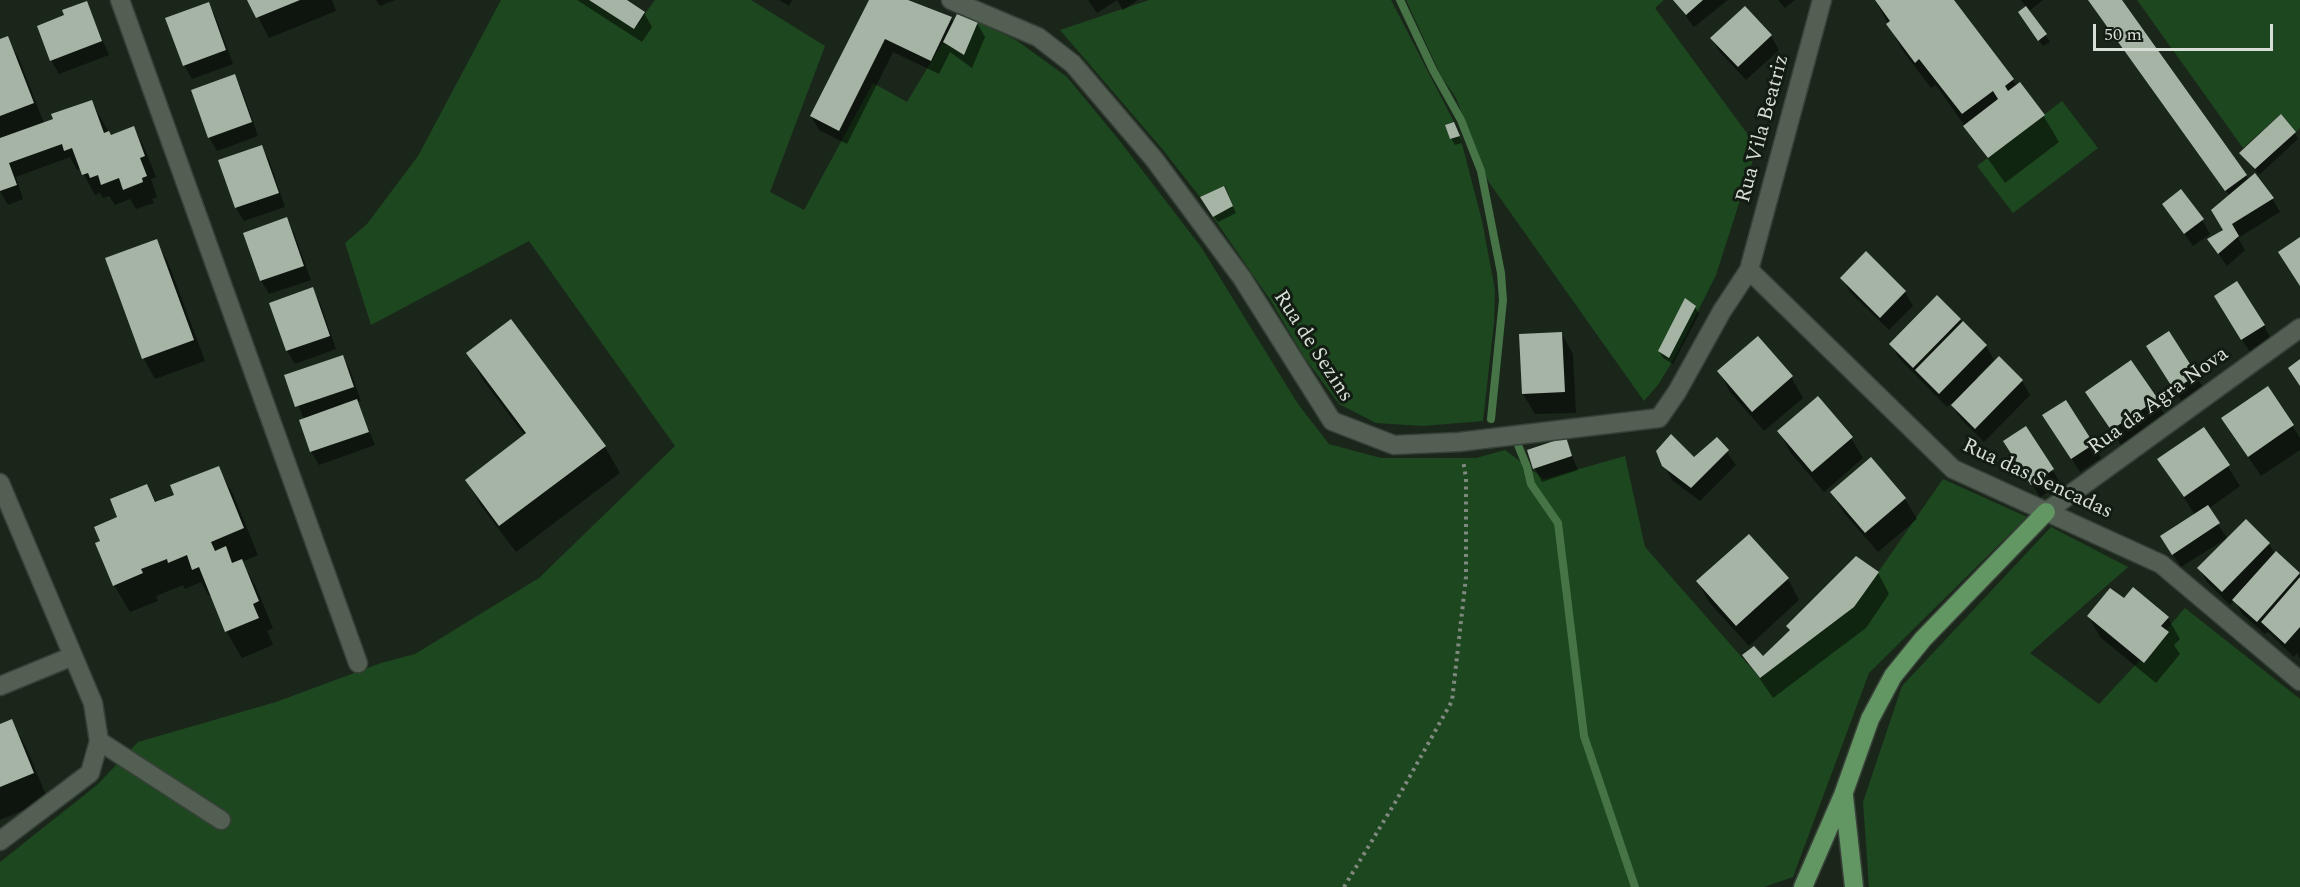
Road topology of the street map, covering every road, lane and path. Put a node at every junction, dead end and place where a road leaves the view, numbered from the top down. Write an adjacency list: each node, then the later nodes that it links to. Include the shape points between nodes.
1 (120, 0): 10 (street)
2 (951, 0): 6 (street, Rua de Sezins, via 1038,37 1073,64 1154,159 1242,278 1332,421 1394,445)
3 (1822, 0): 4 (street, Rua Vila Beatriz)
4 (1749, 270): 6 (street, Rua de Sezins, via 1659,417); 8 (street, Rua das Sencadas, via 1953,469)
5 (2300, 328): 8 (street, Rua da Agra Nova)
6 (1459, 442): 17 (path, via 1466,478 1466,577 1452,701)
7 (0, 483): 9 (street)
8 (2046, 512): 11 (street, Rua das Sencadas, via 2161,564); 14 (main road, via 1923,639 1893,676 1870,719)
9 (73, 656): 12 (street); 13 (street, via 93,703)
10 (357, 663)
11 (2300, 681)
12 (0, 686)
13 (99, 741): 15 (street); 16 (street, via 90,773)
14 (1843, 795): 18 (main road); 19 (main road)
15 (221, 820)
16 (0, 841)
17 (1344, 887)
18 (1803, 887)
19 (1854, 887)

